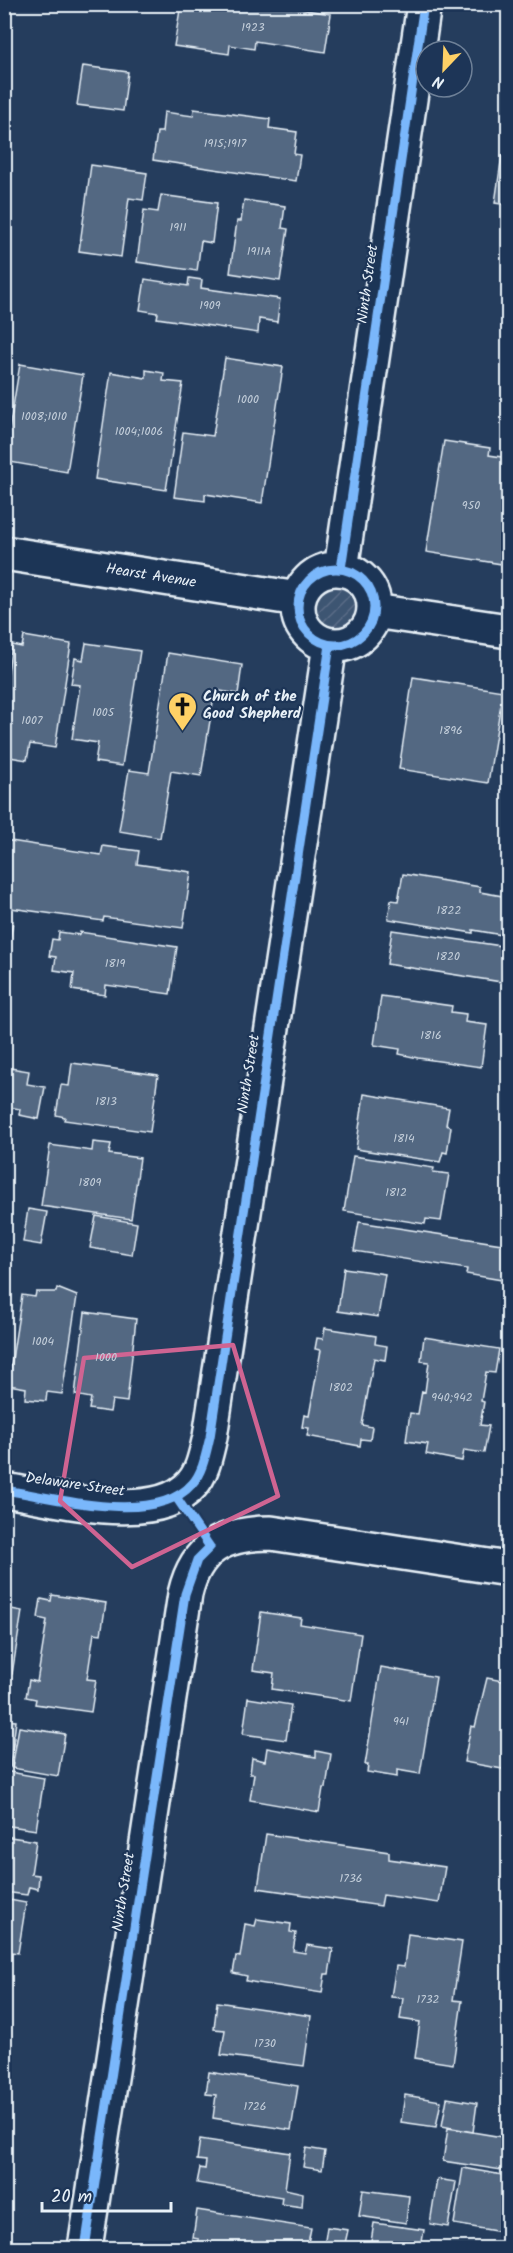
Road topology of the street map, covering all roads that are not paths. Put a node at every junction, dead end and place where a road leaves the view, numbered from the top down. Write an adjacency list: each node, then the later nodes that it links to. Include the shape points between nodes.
1 (424, 4): 3 (street, Ninth Street)
2 (4, 553): 4 (street, Hearst Avenue)
3 (342, 568): 4 (street, via 322,570 306,582); 5 (street, via 362,579 373,598)
4 (298, 599): 7 (street, via 301,624 308,634)
5 (374, 610): 6 (street); 7 (street, via 367,630 359,637)
6 (508, 631)
7 (330, 645): 9 (street, Ninth Street, via 210,1437 193,1484)
8 (4, 1490): 9 (street, Delaware Street, via 123,1508 149,1506)
9 (176, 1497)
10 (508, 1569): 11 (street, Ninth Street, via 272,1533 248,1535 210,1547 197,1560 185,1594)
11 (85, 2248)

